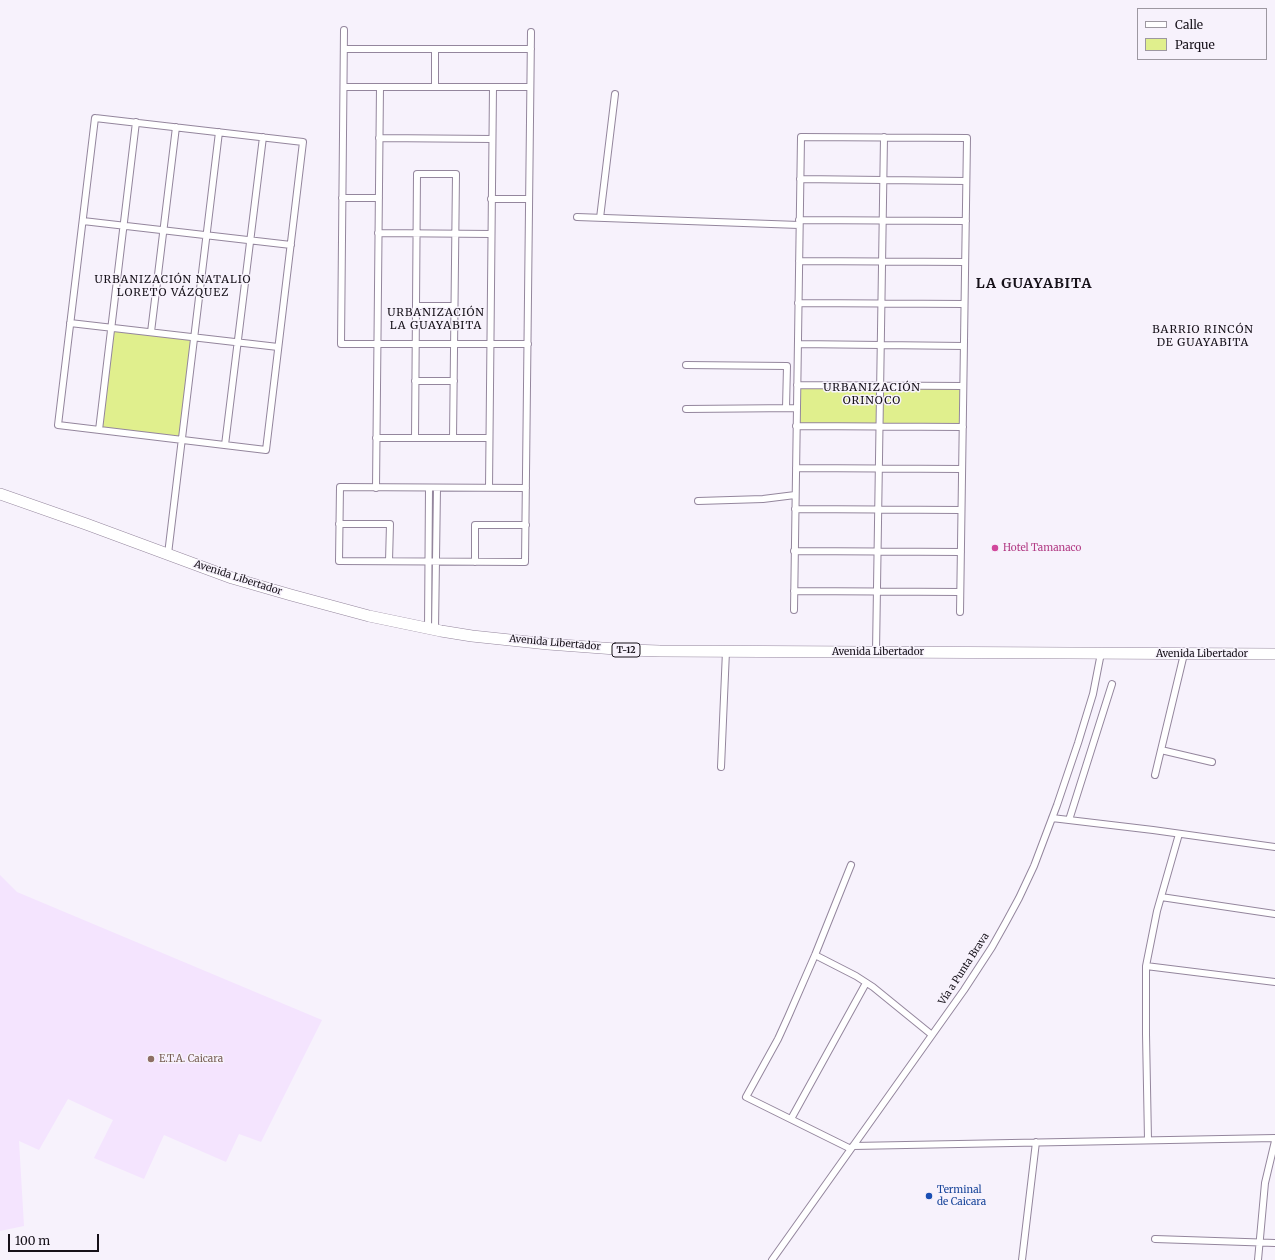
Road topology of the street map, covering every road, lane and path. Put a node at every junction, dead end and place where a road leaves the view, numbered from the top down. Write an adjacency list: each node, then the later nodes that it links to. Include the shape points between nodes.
1 (344, 30): 3 (street)
2 (531, 32): 5 (street)
3 (344, 49): 4 (street); 6 (street)
4 (435, 49): 5 (street); 8 (street)
5 (530, 49): 10 (street)
6 (344, 87): 7 (street); 22 (street)
7 (380, 87): 8 (street); 17 (street)
8 (435, 87): 9 (street)
9 (493, 87): 10 (street); 18 (street)
10 (530, 87): 25 (street)
11 (615, 94): 27 (street)
12 (136, 122): 13 (street); 29 (street, via 95,118); 32 (street)
13 (176, 127): 14 (street); 33 (street)
14 (219, 132): 15 (street); 38 (street)
15 (263, 137): 39 (street); 40 (street, via 303,142)
16 (884, 137): 19 (street, via 801,137); 20 (street); 21 (street, via 967,138)
17 (380, 138): 18 (street); 23 (street)
18 (492, 139): 24 (street)
19 (800, 179): 20 (street); 31 (street)
20 (883, 180): 21 (street); 28 (street)
21 (966, 181): 30 (street)
22 (342, 198): 23 (street); 54 (street, via 341,344)
23 (379, 198): 34 (street)
24 (492, 198): 25 (street); 37 (street)
25 (529, 199): 58 (street)
26 (577, 217): 27 (street)
27 (600, 218): 31 (street)
28 (883, 220): 30 (street); 31 (street); 42 (street)
29 (83, 221): 32 (street); 49 (street)
30 (966, 221): 43 (street)
31 (799, 222): 41 (street)
32 (124, 226): 33 (street); 50 (street)
33 (163, 230): 38 (street); 51 (street)
34 (378, 233): 35 (street); 54 (street)
35 (417, 234): 36 (street); 36 (street, via 418,174 456,174); 47 (street)
36 (455, 234): 37 (street); 48 (street)
37 (491, 234): 57 (street)
38 (206, 235): 39 (street); 52 (street)
39 (250, 240): 40 (street); 53 (street)
40 (291, 245): 62 (street)
41 (799, 261): 42 (street); 44 (street)
42 (882, 262): 43 (street); 45 (street)
43 (965, 262): 46 (street)
44 (798, 303): 45 (street); 59 (street)
45 (881, 303): 46 (street); 60 (street)
46 (964, 304): 61 (street)
47 (416, 306): 48 (street); 55 (street)
48 (454, 306): 56 (street)
49 (70, 323): 50 (street); 75 (street, via 58,425)
50 (111, 328): 51 (street); 75 (street)
51 (151, 332): 52 (street)
52 (194, 337): 53 (street); 80 (street)
53 (238, 342): 62 (street); 81 (street)
54 (377, 344): 55 (street); 76 (street)
55 (416, 344): 56 (street); 64 (street)
56 (454, 344): 57 (street); 65 (street)
57 (490, 344): 58 (street); 79 (street)
58 (528, 344): 89 (street)
59 (798, 344): 60 (street); 66 (street)
60 (881, 345): 61 (street); 67 (street)
61 (964, 346): 68 (street)
62 (278, 347): 81 (street, via 266,450)
63 (686, 365): 69 (street, via 787,366)
64 (415, 380): 65 (street); 77 (street)
65 (454, 381): 78 (street)
66 (797, 385): 67 (street); 70 (street)
67 (880, 386): 68 (street); 73 (street)
68 (963, 386): 74 (street)
69 (786, 408): 70 (street); 71 (street)
70 (797, 408): 72 (street)
71 (686, 409)
72 (796, 426): 73 (street); 82 (street)
73 (880, 427): 74 (street); 83 (street)
74 (963, 427): 84 (street)
75 (99, 430): 80 (street)
76 (376, 438): 77 (street); 85 (street)
77 (415, 438): 78 (street)
78 (453, 438): 79 (street)
79 (489, 438): 88 (street)
80 (181, 440): 81 (street); 101 (street)
81 (225, 445)
82 (796, 468): 83 (street); 91 (street)
83 (879, 469): 84 (street); 94 (street)
84 (962, 470): 95 (street)
85 (376, 488): 86 (street); 96 (street, via 340,487)
86 (429, 488): 87 (street); 103 (street)
87 (437, 488): 88 (street); 104 (street)
88 (489, 488): 89 (street)
89 (526, 488): 97 (street)
90 (0, 494): 101 (highway, Avenida Libertador / T-12)
91 (795, 496): 92 (street, via 764,500); 93 (street)
92 (698, 501)
93 (795, 509): 94 (street); 98 (street)
94 (878, 510): 95 (street); 99 (street)
95 (962, 510): 100 (street)
96 (339, 524): 102 (street, via 339,561); 102 (street, via 390,524)
97 (526, 525): 105 (street, via 525,562); 105 (street, via 475,525)
98 (794, 551): 99 (street); 106 (street)
99 (878, 551): 100 (street); 107 (street)
100 (961, 552): 108 (street)
101 (168, 554): 111 (highway, Avenida Libertador / T-12, via 232,578 291,596)
102 (389, 561): 103 (street)
103 (428, 561): 104 (street); 111 (street)
104 (436, 562): 105 (street); 111 (street)
105 (475, 562)
106 (794, 591): 107 (street); 109 (street)
107 (877, 591): 108 (street); 113 (street)
108 (960, 592): 110 (street)
109 (794, 610)
110 (960, 612)
111 (431, 629): 112 (highway, Avenida Libertador / T-12, via 548,644 629,650)
112 (726, 651): 113 (highway, Avenida Libertador / T-12); 120 (street)
113 (876, 652): 114 (highway, Avenida Libertador / T-12)
114 (1101, 653): 115 (highway, Avenida Libertador / T-12); 122 (street, Vía a Punta Brava, via 1093,694)
115 (1184, 654): 116 (highway, Avenida Libertador / T-12); 118 (street)
116 (1275, 654)
117 (1112, 684): 123 (street)
118 (1161, 750): 119 (street); 121 (street)
119 (1212, 762)
120 (721, 767)
121 (1155, 775)
122 (1052, 818): 123 (street); 133 (street, Vía a Punta Brava, via 1026,884 1006,922 964,990)
123 (1069, 820): 124 (street)
124 (1179, 834): 125 (street); 127 (street)
125 (1275, 847)
126 (851, 865): 129 (street)
127 (1161, 897): 128 (street); 130 (street)
128 (1275, 914)
129 (815, 955): 132 (street); 134 (street, via 778,1039 746,1097)
130 (1146, 966): 131 (street); 136 (street)
131 (1275, 982)
132 (866, 983): 133 (street); 134 (street)
133 (932, 1035): 139 (street, Vía a Punta Brava)
134 (790, 1119): 139 (street)
135 (1275, 1138): 136 (street)
136 (1148, 1140): 137 (street)
137 (1036, 1142): 139 (street); 144 (street)
138 (1275, 1142): 141 (street, via 1265,1184)
139 (852, 1147): 143 (street, Vía a Punta Brava)
140 (1155, 1239): 141 (street)
141 (1259, 1242): 142 (street); 145 (street)
142 (1275, 1243)
143 (772, 1260)
144 (1022, 1260)
145 (1258, 1260)

